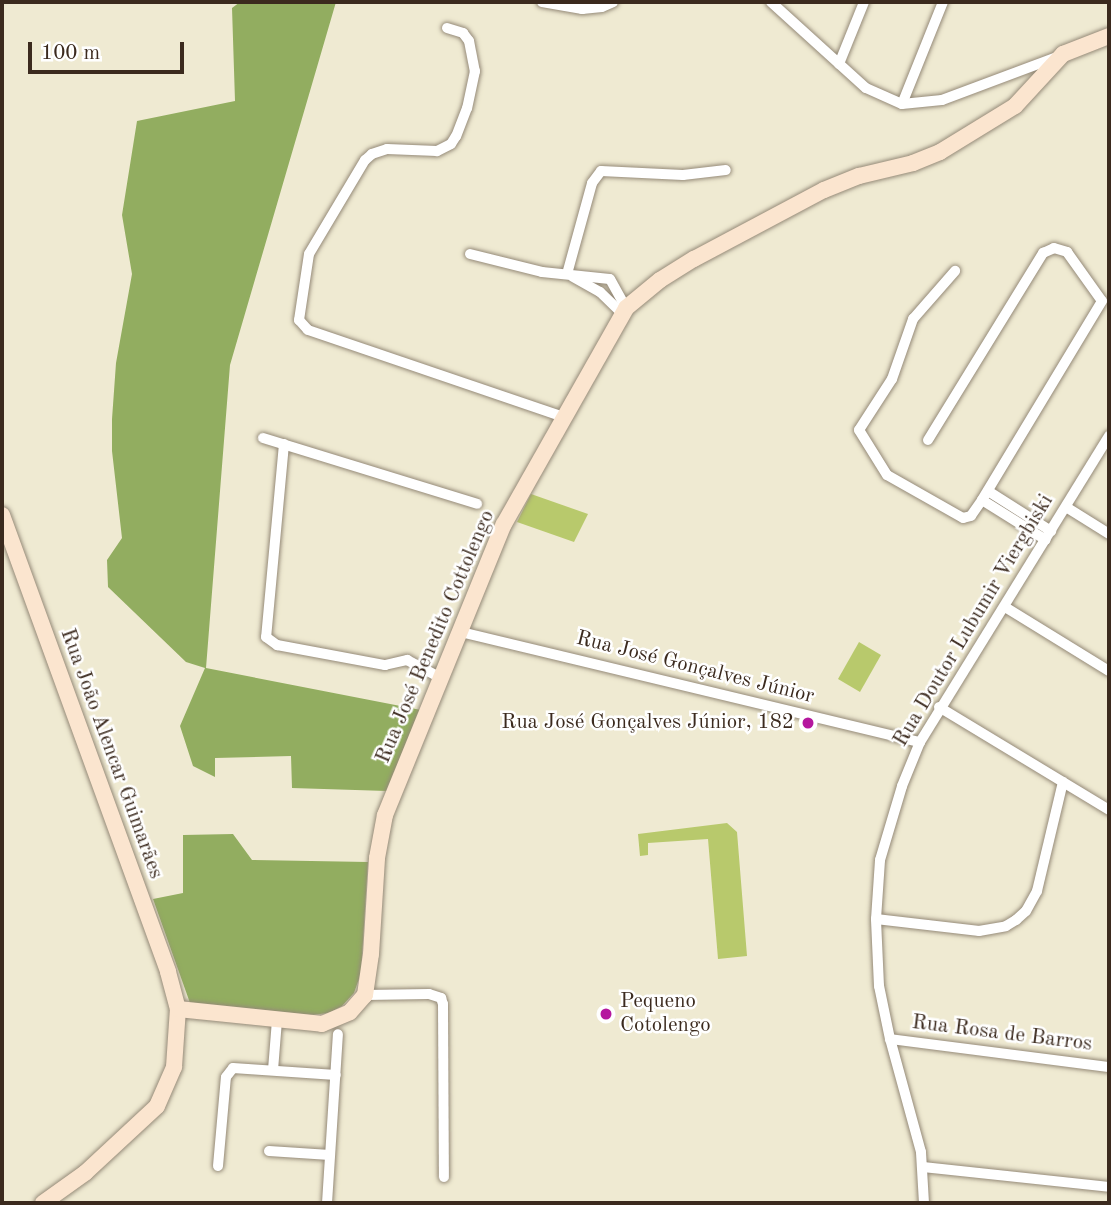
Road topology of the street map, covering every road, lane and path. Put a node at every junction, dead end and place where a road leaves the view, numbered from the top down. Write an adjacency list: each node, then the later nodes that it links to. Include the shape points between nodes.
1 (542, 2): 6 (street)
2 (613, 2): 6 (street, via 592,9)
3 (771, 2): 10 (street)
4 (864, 2): 10 (street)
5 (943, 2): 11 (street)
6 (552, 3)
7 (447, 28): 17 (street, via 463,33 469,41 475,71 456,136 437,151 387,149 365,160 309,254 299,320 308,330)
8 (1109, 36): 9 (main road, Rua José Benedito Cottolengo)
9 (1063, 54): 11 (street, via 942,100); 16 (main road, Rua José Benedito Cottolengo, via 1014,106 991,123 928,159 859,176 785,209 677,269)
10 (839, 64): 11 (street, via 874,94)
11 (902, 104)
12 (726, 170): 15 (street, via 683,174 601,170 592,183)
13 (470, 254): 15 (street)
14 (955, 271): 22 (street, via 913,319 892,379 859,430 893,479 963,518 971,516)
15 (567, 274): 16 (street); 16 (street, via 610,279)
16 (624, 310): 17 (main road, Rua José Benedito Cottolengo)
17 (563, 417): 29 (main road, Rua José Benedito Cottolengo, via 504,524)
18 (1109, 436): 24 (street, Rua Doutor Lubumir Viergbiski)
19 (262, 438): 21 (street)
20 (928, 440): 22 (street, via 1040,257 1054,248 1067,252 1102,296 1101,305)
21 (284, 444): 23 (street); 31 (street, via 266,637 277,645 385,665 407,660)
22 (985, 496): 27 (street)
23 (477, 504)
24 (1066, 507): 26 (street); 27 (street, Rua Doutor Lubumir Viergbiski)
25 (2, 515): 38 (main road, Rua João Alencar Guimarães)
26 (1109, 534)
27 (1049, 536): 28 (street, Rua Doutor Lubumir Viergbiski)
28 (1005, 607): 30 (street); 32 (street, Rua Doutor Lubumir Viergbiski)
29 (461, 632): 31 (main road, Rua José Benedito Cottolengo); 33 (street, Rua José Gonçalves Júnior)
30 (1109, 671)
31 (442, 679): 37 (main road, Rua José Benedito Cottolengo, via 382,826)
32 (939, 707): 33 (street, Rua Doutor Lubumir Viergbiski); 34 (street)
33 (920, 742): 36 (street, Rua Doutor Lubumir Viergbiski, via 880,860)
34 (1063, 782): 35 (street); 36 (street, via 1037,891 1016,920 979,931)
35 (1109, 810)
36 (876, 919): 41 (street, Rua Doutor Lubumir Viergbiski, via 879,986)
37 (365, 995): 39 (main road, via 349,1012 330,1022); 49 (street, via 429,994 441,998)
38 (178, 1009): 39 (main road); 51 (main road, via 174,1067 157,1106 85,1173)
39 (276, 1020): 43 (street)
40 (338, 1034): 44 (street)
41 (890, 1039): 42 (street, Rua Rosa de Barros); 48 (street, Rua Doutor Lubumir Viergbiski)
42 (1109, 1067)
43 (272, 1070): 44 (street); 47 (street, via 239,1067 229,1072)
44 (335, 1075): 46 (street)
45 (269, 1151): 46 (street)
46 (330, 1155): 52 (street)
47 (218, 1166)
48 (923, 1167): 50 (street); 53 (street, Rua Doutor Lubumir Viergbiski)
49 (444, 1177)
50 (1109, 1187)
51 (43, 1203)
52 (327, 1203)
53 (924, 1203)

